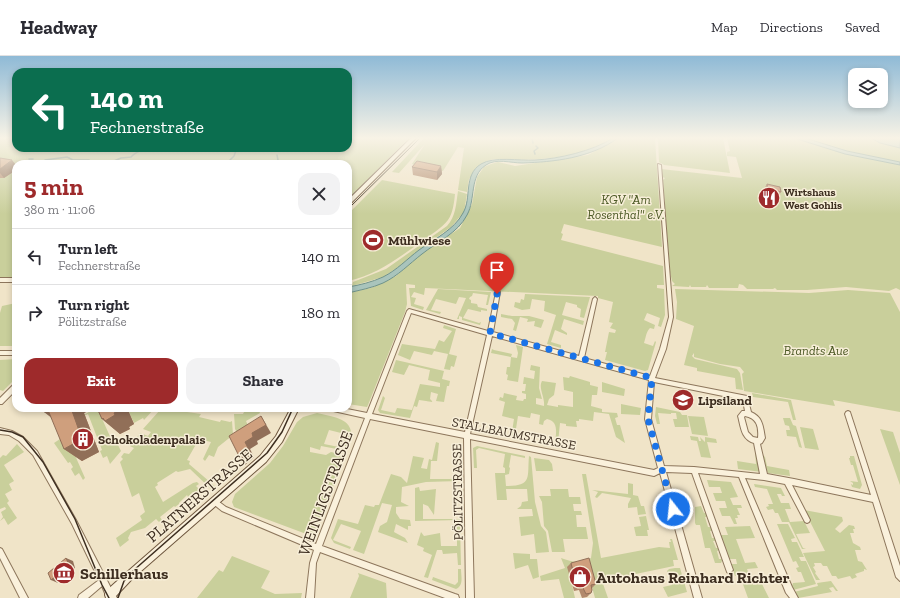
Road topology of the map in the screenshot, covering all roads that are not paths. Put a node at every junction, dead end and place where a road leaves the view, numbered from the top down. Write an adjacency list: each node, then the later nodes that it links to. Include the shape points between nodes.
1 (388, 163): 3 (main road)
2 (659, 165): 12 (street, via 671,317)
3 (352, 199)
4 (0, 280): 5 (street)
5 (12, 280)
6 (498, 292): 8 (street, PÖLITZSTRASSE)
7 (595, 300): 11 (street)
8 (490, 333): 11 (street); 19 (street, WEINLIGSTRASSE, via 409,311); 21 (street, PÖLITZSTRASSE)
9 (0, 353): 10 (street)
10 (12, 353)
11 (581, 358): 12 (street)
12 (652, 378): 17 (street, via 745,398); 23 (street, via 648,419)
13 (12, 390): 14 (street)
14 (0, 402)
15 (292, 412): 29 (main road, PLATNERSTRASSE, via 286,427 268,454)
16 (349, 412): 19 (street, STALLBAUMSTRASSE)
17 (749, 414): 22 (street, via 758,420 762,438); 22 (street, via 744,413 741,416 746,436)
18 (848, 414): 28 (street)
19 (369, 416): 21 (street, STALLBAUMSTRASSE); 31 (street, WEINLIGSTRASSE)
20 (0, 431): 35 (street, via 19,437 35,453 74,522)
21 (467, 436): 23 (street, STALLBAUMSTRASSE, via 654,473); 41 (street, PÖLITZSTRASSE)
22 (756, 441): 26 (street)
23 (662, 469): 24 (street, STALLBAUMSTRASSE); 42 (street)
24 (694, 470): 25 (street, STALLBAUMSTRASSE); 33 (street)
25 (741, 475): 26 (street, STALLBAUMSTRASSE); 43 (street)
26 (764, 478): 27 (street, STALLBAUMSTRASSE)
27 (787, 481): 28 (street, STALLBAUMSTRASSE); 30 (street)
28 (874, 499): 34 (street)
29 (214, 502): 31 (street, via 224,510); 36 (main road, PLATNERSTRASSE, via 129,576)
30 (807, 520)
31 (318, 548): 39 (street, WEINLIGSTRASSE, via 313,563); 40 (street)
32 (0, 551): 37 (street)
33 (729, 570)
34 (900, 577)
35 (102, 582): 36 (street); 38 (street)
36 (111, 596)
37 (24, 598)
38 (82, 598)
39 (310, 598)
40 (455, 598)
41 (470, 598)
42 (698, 598)
43 (794, 598)

